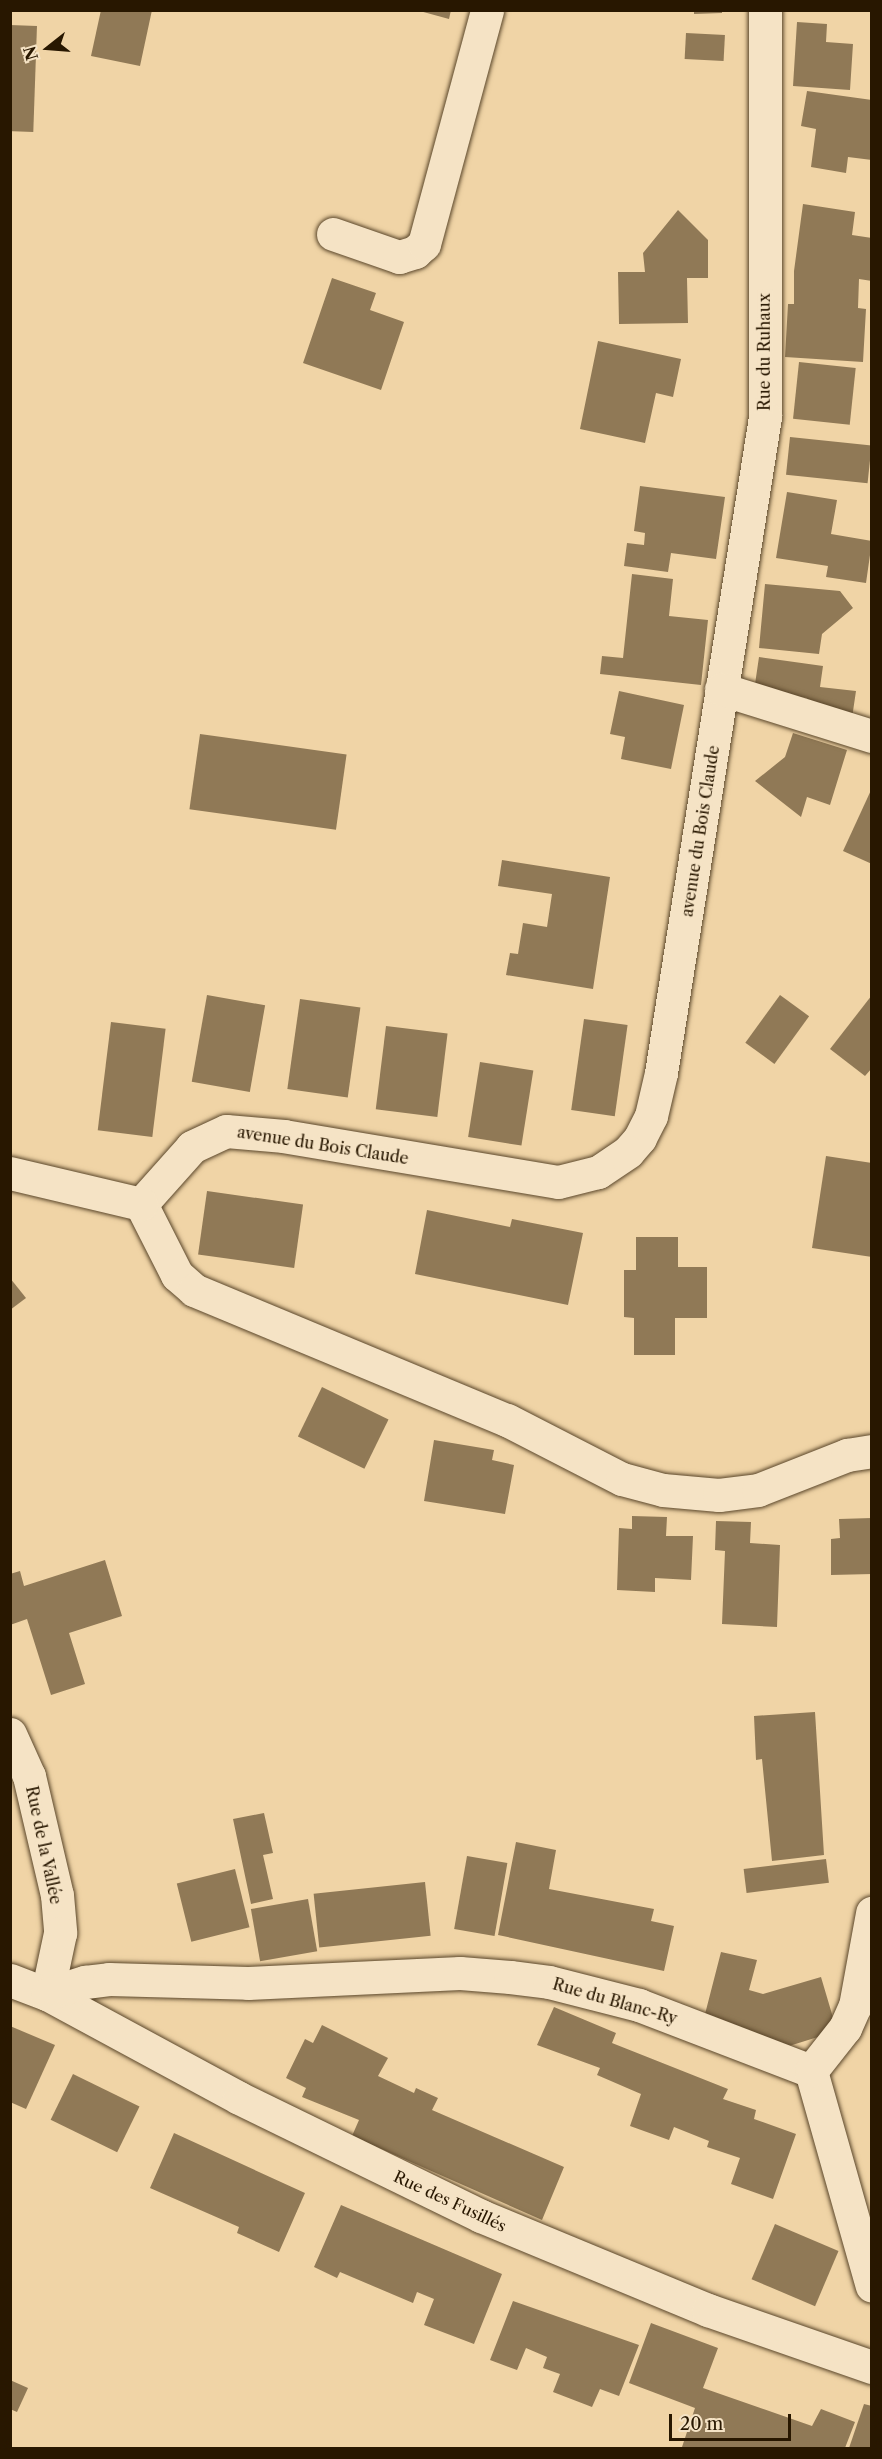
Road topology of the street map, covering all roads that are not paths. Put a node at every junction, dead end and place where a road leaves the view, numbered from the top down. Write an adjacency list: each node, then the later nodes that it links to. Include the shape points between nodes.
1 (487, 10): 3 (street, via 424,244 416,252 399,257)
2 (765, 10): 4 (street, Rue du Ruhaux, via 765,417)
3 (333, 234)
4 (721, 689): 5 (street); 7 (street, avenue du Bois Claude, via 661,1073 651,1116 628,1152 598,1172 558,1182 284,1136 226,1131 192,1147)
5 (872, 736)
6 (10, 1173): 7 (street)
7 (141, 1204): 8 (street, via 177,1275 194,1290 507,1420 600,1470 641,1485 707,1496 742,1493 847,1455)
8 (872, 1451)
9 (10, 1734): 12 (street, Rue de la Vallée, via 29,1776 57,1895 60,1933)
10 (872, 1913): 13 (street, via 855,2006 845,2028)
11 (10, 1980): 12 (street)
12 (47, 1994): 13 (street, Rue du Blanc-Ry, via 109,1979 248,1983 460,1972 510,1977 558,1984 639,2005); 15 (street, Rue des Fusillés, via 239,2098 481,2216 708,2310)
13 (811, 2071): 14 (street)
14 (872, 2286)
15 (872, 2367)

